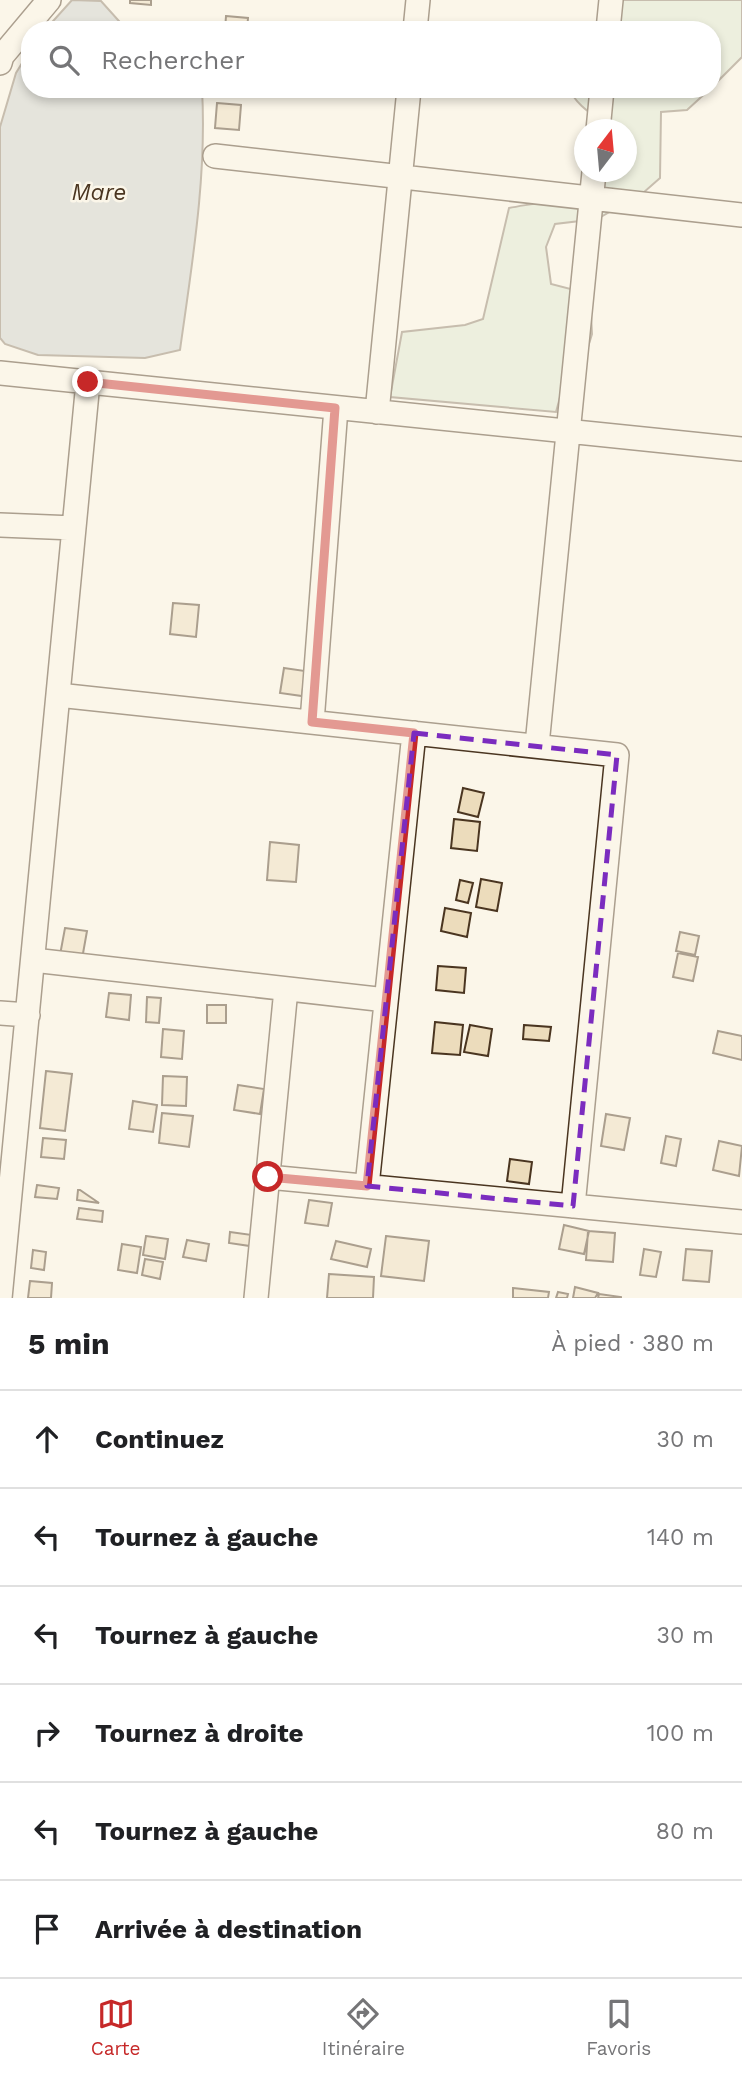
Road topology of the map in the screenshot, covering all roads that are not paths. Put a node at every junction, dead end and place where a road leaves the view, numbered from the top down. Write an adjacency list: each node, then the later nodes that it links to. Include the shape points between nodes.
1 (49, 0): 4 (street)
2 (418, 0): 5 (street)
3 (611, 0): 6 (street)
4 (31, 21)
5 (416, 21)
6 (609, 21)
7 (21, 33): 8 (street)
8 (0, 63)
9 (408, 98): 13 (street)
10 (601, 98): 11 (street)
11 (599, 119)
12 (215, 156): 13 (street)
13 (400, 178): 15 (street); 20 (street)
14 (593, 182): 15 (street)
15 (591, 199): 16 (street); 21 (street)
16 (742, 215)
17 (0, 373): 18 (street)
18 (88, 382): 19 (street); 24 (street)
19 (335, 408): 20 (street); 26 (street)
20 (377, 412): 21 (street)
21 (568, 432): 22 (street); 28 (street)
22 (742, 449)
23 (0, 525): 24 (street)
24 (74, 528): 25 (street)
25 (58, 695): 26 (street); 29 (street)
26 (312, 722): 27 (street)
27 (414, 733): 28 (street); 31 (street)
28 (537, 745): 37 (street, via 617,755)
29 (33, 960): 30 (street); 33 (street)
30 (286, 989): 31 (street); 35 (street)
31 (386, 1000): 36 (street)
32 (0, 1013): 33 (street)
33 (27, 1016): 34 (street)
34 (9, 1110): 39 (street)
35 (268, 1177): 36 (street); 40 (street)
36 (367, 1186): 37 (street)
37 (573, 1206): 38 (street)
38 (742, 1222)
39 (1, 1298)
40 (256, 1298)

